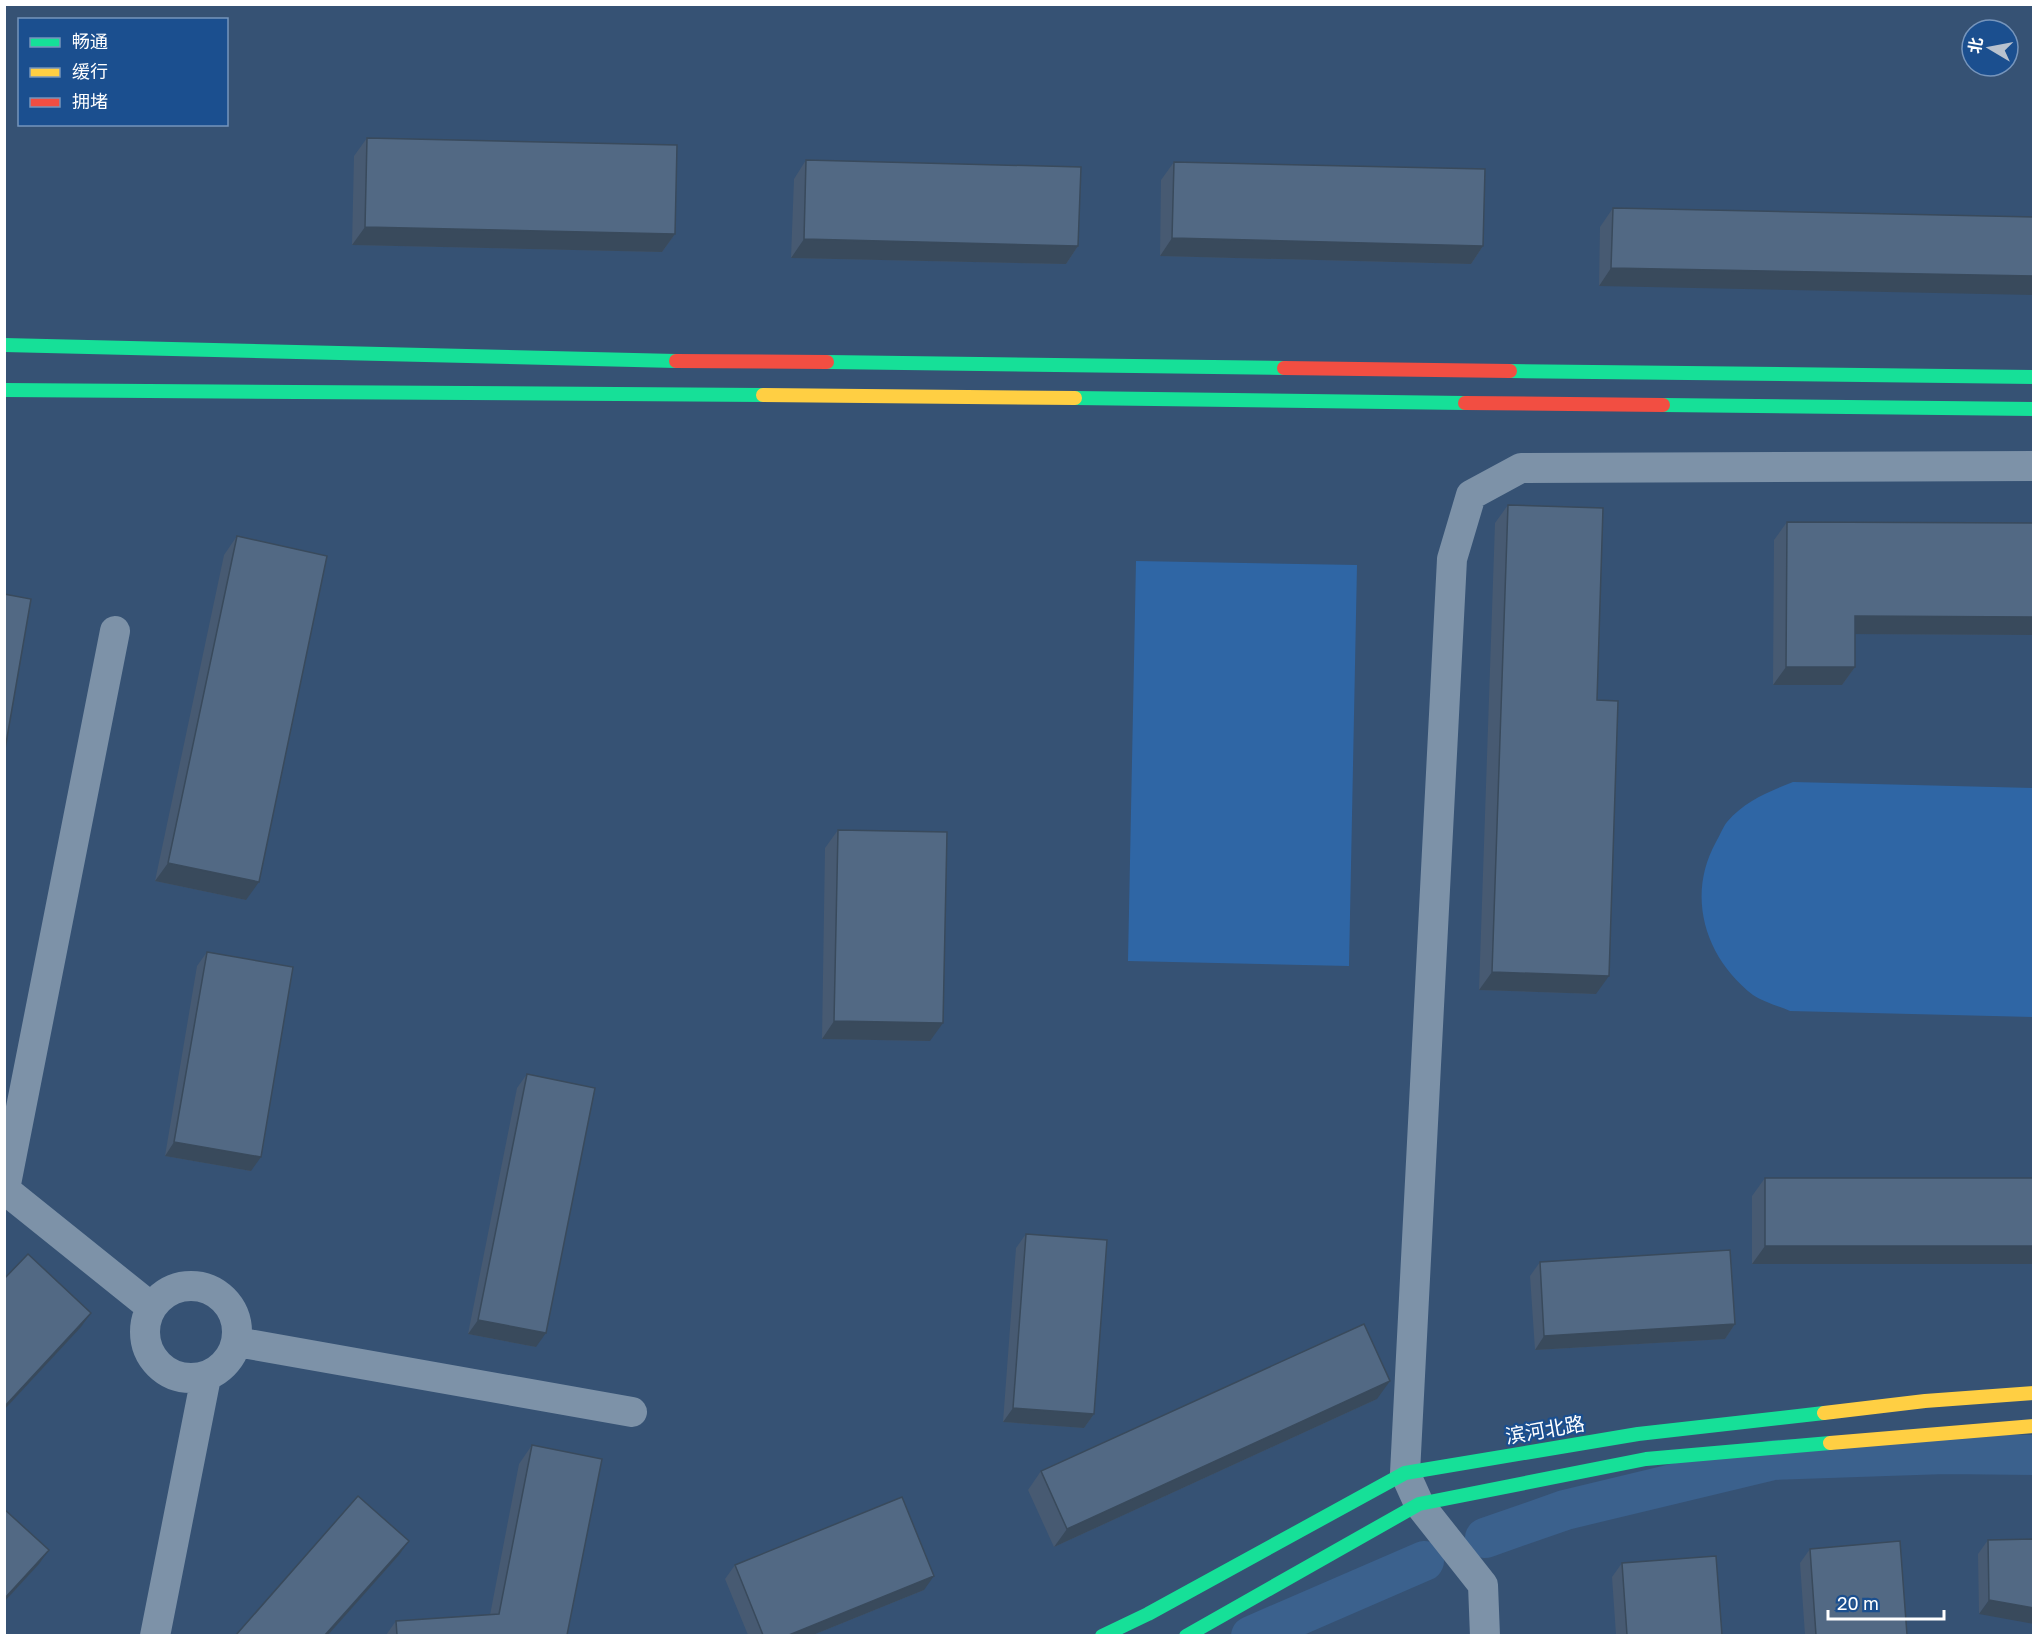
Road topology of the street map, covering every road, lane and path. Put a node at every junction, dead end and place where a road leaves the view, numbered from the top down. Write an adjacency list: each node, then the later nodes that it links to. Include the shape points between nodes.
1 (4, 345): 2 (main road, via 627,360)
2 (2034, 377)
3 (4, 390): 4 (main road)
4 (2034, 409)
5 (2034, 466): 14 (street, via 1521,468 1471,495 1452,559)
6 (115, 631): 7 (street)
7 (5, 1189): 8 (street)
8 (152, 1307): 9 (street, via 177,1287 208,1288 232,1310); 10 (street, via 145,1339 160,1367 182,1378)
9 (237, 1342): 10 (street, via 231,1357); 12 (street)
10 (206, 1377): 16 (street)
11 (2034, 1393): 14 (main road, 滨河北路, via 1925,1401 1638,1434)
12 (632, 1412)
13 (2034, 1426): 15 (main road, via 1646,1459)
14 (1405, 1473): 15 (street); 17 (main road, 滨河北路, via 1148,1614)
15 (1419, 1504): 18 (main road); 19 (street, via 1484,1585)
16 (155, 1635)
17 (1102, 1635)
18 (1186, 1635)
19 (1485, 1635)

